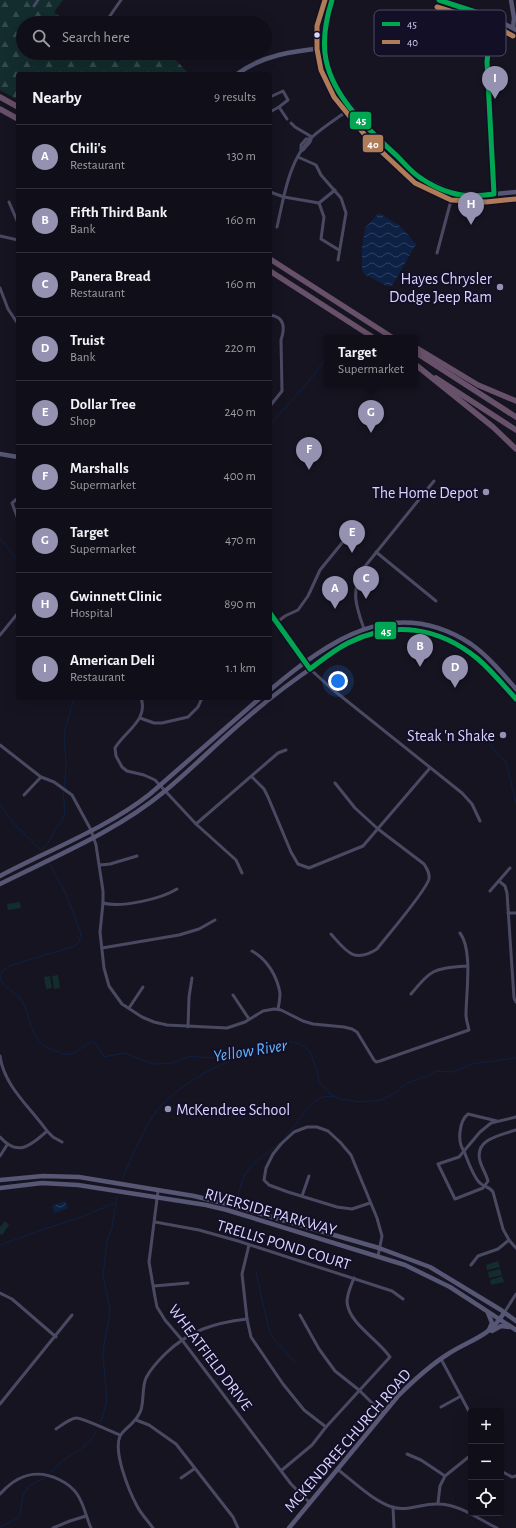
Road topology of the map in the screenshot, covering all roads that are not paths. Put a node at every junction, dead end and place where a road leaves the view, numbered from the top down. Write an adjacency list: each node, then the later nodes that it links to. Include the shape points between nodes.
1 (38, 0): 6 (street)
2 (121, 0): 8 (street)
3 (332, 0): 10 (main road, via 324,27)
4 (439, 0): 7 (main road)
5 (511, 0): 9 (main road)
6 (34, 6)
7 (470, 10)
8 (110, 16)
9 (514, 29)
10 (324, 48): 11 (main road); 18 (main road, via 334,83)
11 (272, 56)
12 (262, 60): 13 (main road)
13 (240, 72)
14 (272, 96): 17 (street, via 283,91 288,100)
15 (0, 98): 16 (highway)
16 (16, 106)
17 (279, 107): 20 (street); 22 (street)
18 (351, 108): 24 (street); 31 (main road, via 374,135 419,177)
19 (0, 109): 21 (highway)
20 (272, 111)
21 (16, 118)
22 (287, 119)
23 (291, 123): 24 (street)
24 (311, 138): 25 (street); 25 (street, via 306,139)
25 (306, 143): 26 (street); 26 (street, via 301,145)
26 (301, 152): 27 (street)
27 (298, 157): 28 (street, via 316,165 321,175); 32 (street, via 290,173)
28 (336, 190): 34 (street); 39 (street, via 342,198 346,213)
29 (516, 192): 31 (main road, via 486,195)
30 (272, 193): 32 (street)
31 (453, 193): 40 (street)
32 (284, 197): 34 (street); 36 (street)
33 (9, 202): 35 (street)
34 (319, 203): 39 (street, via 324,217 321,239)
35 (16, 218)
36 (278, 227)
37 (0, 236): 38 (street)
38 (16, 240)
39 (339, 250): 42 (street)
40 (437, 253)
41 (272, 260): 48 (highway)
42 (338, 260)
43 (272, 272): 47 (highway)
44 (0, 288): 46 (street)
45 (272, 315): 54 (street, via 281,319 284,332 281,340 282,391)
46 (16, 321)
47 (369, 335)
48 (390, 335)
49 (418, 349): 53 (highway, via 478,385)
50 (418, 354): 55 (highway)
51 (418, 367): 56 (highway)
52 (418, 367): 57 (highway, via 497,430)
53 (516, 401)
54 (272, 404)
55 (516, 417)
56 (516, 430)
57 (516, 449)
58 (0, 454): 59 (main road)
59 (16, 456)
60 (434, 481): 64 (street)
61 (16, 500): 62 (street, via 12,503)
62 (16, 513)
63 (351, 532): 68 (street, via 320,570 308,596 298,610)
64 (376, 552): 65 (street); 69 (street, via 362,570 355,587 356,606)
65 (436, 601)
66 (16, 615): 70 (street)
67 (272, 616): 68 (main road)
68 (276, 623): 71 (main road)
69 (364, 629): 71 (main road); 74 (main road, via 410,622 445,630 480,652)
70 (0, 635)
71 (305, 662): 72 (main road); 73 (main road)
72 (310, 668): 75 (main road); 76 (main road, via 350,642 377,632 406,628 428,632 453,641 472,654); 84 (street, via 332,689)
73 (272, 688)
74 (516, 689)
75 (272, 697)
76 (515, 698)
77 (141, 700): 81 (street)
78 (201, 700): 81 (street, via 198,708 188,717 162,723)
79 (258, 700): 88 (main road)
80 (268, 700): 89 (main road)
81 (140, 718): 88 (street, via 118,743 115,748 116,756 127,771 152,778)
82 (0, 745): 85 (street)
83 (286, 750): 86 (street, via 278,753)
84 (430, 768): 91 (street, via 462,793 472,804); 93 (street)
85 (41, 777): 90 (street); 94 (street, via 54,782 72,795)
86 (252, 777): 92 (street); 93 (street, via 264,789 298,864 309,868 363,846)
87 (335, 783): 93 (street, via 355,808)
88 (160, 785): 89 (street); 94 (main road, via 131,808)
89 (165, 791): 92 (street); 95 (main road, via 122,822)
90 (24, 795)
91 (480, 821)
92 (196, 824): 99 (street, via 236,860)
93 (378, 829): 110 (street, via 424,864 430,877 428,882 377,949 371,953 357,956 347,952)
94 (91, 830): 95 (street); 100 (main road)
95 (93, 837): 97 (street); 102 (main road)
96 (137, 856): 97 (street)
97 (100, 865): 105 (street)
98 (510, 868): 101 (street)
99 (242, 873)
100 (0, 876)
101 (500, 881): 104 (street); 106 (street, via 507,893)
102 (0, 884)
103 (176, 889): 105 (street, via 150,899 124,904)
104 (490, 891)
105 (103, 903): 112 (street, via 100,932)
106 (508, 913): 107 (street); 113 (street)
107 (516, 913)
108 (215, 920): 112 (street, via 199,930 179,935)
109 (460, 933): 115 (street, via 464,939)
110 (331, 934)
111 (516, 947): 113 (street)
112 (102, 948): 122 (street, via 109,986 122,1004)
113 (511, 948): 117 (street)
114 (252, 951): 123 (street, via 262,957 270,968 280,993)
115 (467, 966): 119 (street, via 433,971); 123 (street, via 466,1018 469,1030 376,1062 357,1032 352,1029 313,1024)
116 (192, 978): 125 (street)
117 (515, 981): 121 (street)
118 (144, 987): 122 (street)
119 (411, 994)
120 (233, 995): 124 (street)
121 (516, 1002)
122 (129, 1008): 125 (street, via 154,1022 167,1026)
123 (278, 1009): 124 (street, via 263,1011)
124 (249, 1018): 125 (street, via 227,1028)
125 (188, 1027)
126 (0, 1056): 130 (street, via 9,1083)
127 (516, 1117): 128 (street)
128 (497, 1121): 134 (street, via 480,1132); 134 (street, via 468,1114 464,1118 460,1133 461,1147)
129 (516, 1130): 138 (street, via 487,1140 483,1144 480,1156 488,1181)
130 (47, 1131): 132 (street); 133 (street, via 26,1147)
131 (0, 1137): 133 (street)
132 (62, 1142)
133 (8, 1146): 135 (street)
134 (464, 1151): 138 (street, via 478,1182); 138 (street, via 459,1157 438,1164 455,1198)
135 (0, 1156)
136 (309, 1176): 141 (street)
137 (0, 1180): 140 (main road, RIVERSIDE PARKWAY, via 43,1176 79,1177)
138 (484, 1186): 145 (street, via 491,1188 493,1192 501,1224)
139 (0, 1188): 142 (main road, RIVERSIDE PARKWAY, via 42,1183 78,1185)
140 (158, 1191): 142 (street, WHEATFIELD DRIVE); 148 (main road, RIVERSIDE PARKWAY, via 227,1204)
141 (302, 1196): 143 (street, via 346,1208); 143 (street, via 269,1185 264,1180 266,1168 276,1149 294,1132 307,1127 318,1127 328,1131 351,1155)
142 (157, 1197): 144 (street, WHEATFIELD DRIVE); 150 (main road, RIVERSIDE PARKWAY, via 206,1204)
143 (370, 1203): 148 (street, via 381,1228)
144 (155, 1222): 147 (street, TRELLIS POND COURT, via 199,1230); 154 (street, WHEATFIELD DRIVE, via 150,1262)
145 (510, 1240): 146 (street); 151 (street, via 498,1249 478,1256)
146 (514, 1244): 149 (street)
147 (249, 1245): 152 (street, TRELLIS POND COURT); 162 (street, via 242,1274)
148 (379, 1248): 150 (street); 159 (main road, RIVERSIDE PARKWAY, via 430,1267)
149 (516, 1248)
150 (378, 1256): 158 (main road, RIVERSIDE PARKWAY, via 426,1274)
151 (471, 1265)
152 (354, 1278): 157 (street, TRELLIS POND COURT, via 392,1291); 170 (street, via 347,1300 349,1312 390,1357)
153 (188, 1283): 154 (street)
154 (154, 1286): 168 (street, WHEATFIELD DRIVE, via 157,1307)
155 (0, 1292): 167 (street, via 12,1299)
156 (516, 1294): 159 (street, MCKENDREE CHURCH ROAD)
157 (403, 1299)
158 (487, 1311): 163 (main road, RIVERSIDE PARKWAY); 166 (main road, via 492,1323)
159 (504, 1313): 163 (main road, MCKENDREE CHURCH ROAD); 164 (main road, RIVERSIDE PARKWAY)
160 (72, 1315): 167 (street)
161 (300, 1315): 170 (street, via 335,1371)
162 (247, 1319): 168 (street, via 209,1326 191,1333); 177 (street, via 251,1337 282,1384 304,1410)
163 (500, 1320): 165 (main road, RIVERSIDE PARKWAY); 166 (main road, MCKENDREE CHURCH ROAD)
164 (516, 1321)
165 (515, 1329): 166 (main road, via 501,1326)
166 (487, 1333): 169 (main road, MCKENDREE CHURCH ROAD)
167 (56, 1337): 172 (street)
168 (182, 1340): 176 (street, via 154,1365 145,1379 141,1410); 184 (street, WHEATFIELD DRIVE)
169 (441, 1359): 171 (street); 175 (main road, MCKENDREE CHURCH ROAD, via 414,1379)
170 (359, 1390): 175 (street); 177 (street)
171 (461, 1396): 173 (street); 174 (street)
172 (0, 1404)
173 (441, 1407)
174 (468, 1409)
175 (383, 1414): 183 (main road, MCKENDREE CHURCH ROAD)
176 (136, 1420): 179 (street); 182 (street, via 149,1425 176,1444)
177 (326, 1427): 184 (street, via 312,1446)
178 (56, 1429): 179 (street, via 77,1417)
179 (120, 1435): 196 (street, via 118,1447 128,1484 137,1506)
180 (407, 1454): 186 (street)
181 (468, 1457): 186 (street)
182 (194, 1469): 188 (street); 197 (street, via 233,1517)
183 (337, 1469): 190 (main road, MCKENDREE CHURCH ROAD); 192 (street, via 373,1497)
184 (282, 1470): 190 (street, WHEATFIELD DRIVE, via 291,1484)
185 (504, 1473): 187 (street, via 512,1477)
186 (445, 1476): 191 (street, via 440,1486)
187 (516, 1476)
188 (181, 1478)
189 (0, 1494): 193 (street, via 9,1484 27,1475 52,1476 65,1482 76,1492)
190 (309, 1502): 198 (main road, MCKENDREE CHURCH ROAD)
191 (438, 1503): 192 (street, via 407,1508); 200 (street, via 454,1506)
192 (393, 1507): 199 (street)
193 (86, 1516): 194 (street); 195 (street)
194 (53, 1528)
195 (91, 1528)
196 (153, 1528)
197 (238, 1528)
198 (289, 1528)
199 (394, 1528)
200 (497, 1528)

